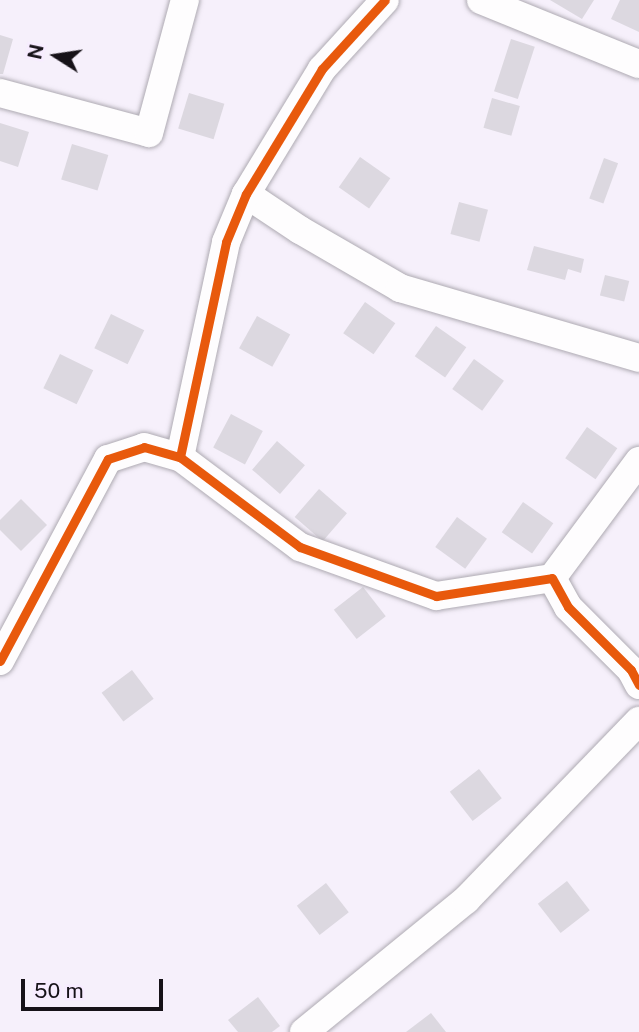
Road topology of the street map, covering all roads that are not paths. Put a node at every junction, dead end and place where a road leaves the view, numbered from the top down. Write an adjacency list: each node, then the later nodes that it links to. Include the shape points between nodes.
1 (185, 0): 5 (street, via 149,133)
2 (385, 0): 6 (street, via 322,69)
3 (481, 0): 4 (street)
4 (639, 64)
5 (0, 93)
6 (246, 194): 7 (street, via 400,288); 8 (street, via 226,242)
7 (639, 358)
8 (180, 457): 10 (street, via 300,547 436,596); 11 (street, via 144,447 108,459)
9 (639, 461): 10 (street)
10 (552, 578): 12 (street, via 568,607 631,670)
11 (0, 662)
12 (639, 685)
13 (639, 721): 14 (street, via 466,900)
14 (303, 1032)

